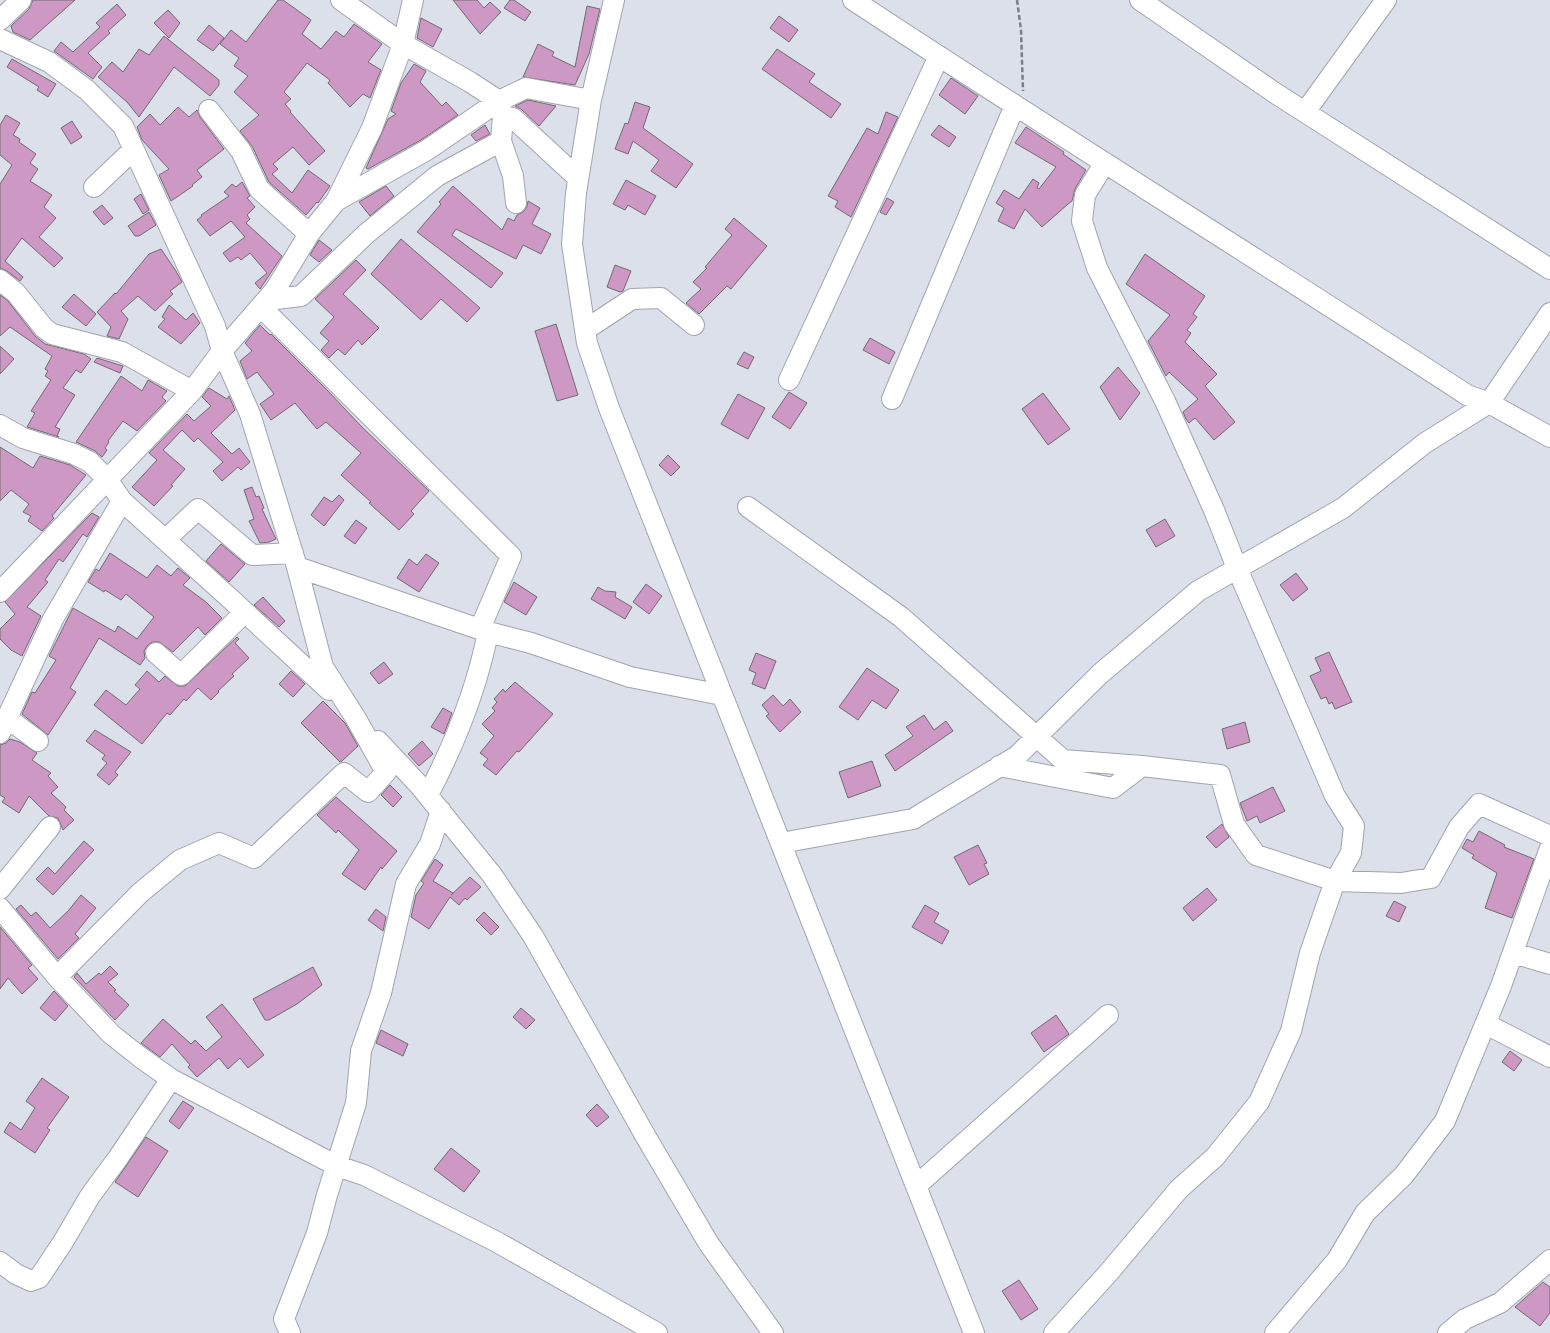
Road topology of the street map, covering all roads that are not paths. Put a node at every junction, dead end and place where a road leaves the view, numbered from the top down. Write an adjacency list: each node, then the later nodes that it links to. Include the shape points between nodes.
1 (21, 0): 8 (street)
2 (341, 0): 10 (street)
3 (413, 0): 10 (street)
4 (614, 0): 12 (street)
5 (1140, 0): 16 (street)
6 (1386, 0): 16 (street)
7 (856, 1): 11 (street)
8 (0, 20)
9 (0, 39): 18 (street, via 49,62 87,90 122,126)
10 (403, 44): 13 (street, via 470,82); 22 (street, via 372,128)
11 (939, 56): 14 (street); 32 (street)
12 (591, 100): 13 (street, via 526,88); 20 (street)
13 (501, 108): 17 (street); 20 (street); 22 (street)
14 (1019, 108): 19 (street); 34 (street)
15 (209, 110): 24 (street, via 241,151 259,189)
16 (1305, 112): 25 (street)
17 (500, 141): 23 (street, via 513,176); 27 (street, via 436,176 366,234 301,296)
18 (133, 150): 21 (street); 31 (street, via 211,318)
19 (1104, 164): 35 (street, via 1467,395); 43 (street, via 1085,195 1082,221 1094,259 1165,400)
20 (578, 178): 30 (street, via 572,244)
21 (94, 187)
22 (336, 201): 24 (street)
23 (516, 203)
24 (309, 234): 27 (street)
25 (1550, 270)
26 (0, 280): 33 (street, via 16,293 52,334 122,352)
27 (264, 304): 31 (street); 46 (street, via 511,556)
28 (1548, 321): 35 (street)
29 (694, 325): 30 (street, via 661,298 632,299)
30 (585, 330): 48 (street, via 609,408)
31 (222, 351): 33 (street); 42 (street, via 250,414)
32 (789, 380)
33 (192, 391): 38 (street)
34 (892, 399)
35 (1489, 403): 37 (street); 43 (street, via 1425,443 1343,508)
36 (0, 425): 38 (street, via 24,438 90,462)
37 (1550, 438)
38 (108, 480): 39 (street); 44 (street)
39 (122, 501): 41 (street); 50 (street, via 53,619)
40 (748, 507): 51 (street, via 901,617)
41 (165, 540): 42 (street, via 198,509 252,555); 45 (street)
42 (295, 560): 46 (street); 49 (street, via 323,667)
43 (1237, 568): 51 (street, via 1198,591 1100,674); 61 (street, via 1335,796 1354,826 1351,853)
44 (0, 592)
45 (245, 612): 47 (street, via 181,675); 49 (street)
46 (484, 630): 48 (street, via 630,677); 55 (street, via 467,708)
47 (156, 653)
48 (722, 695): 59 (street)
49 (355, 717): 55 (street); 66 (street, via 386,772 368,792 344,773 254,858 220,843 180,860 140,893)
50 (4, 725): 52 (street)
51 (1036, 737): 53 (street, via 1017,756); 54 (street, via 1062,760)
52 (38, 741)
53 (999, 766): 54 (street, via 1113,788); 59 (street, via 912,819)
54 (1142, 766): 61 (street, via 1220,775 1234,824 1256,855)
55 (428, 795): 56 (street)
56 (441, 811): 71 (street, via 430,844 406,884 381,992 360,1051 356,1103); 77 (street, via 492,875 533,936 709,1244)
57 (50, 827): 62 (street)
58 (1550, 836): 61 (street, via 1479,804 1459,826 1432,878 1401,883)
59 (780, 843): 72 (street)
60 (1550, 848): 64 (street)
61 (1335, 881): 79 (street, via 1310,953 1291,1031 1259,1102 1215,1158 1179,1189)
62 (0, 889)
63 (0, 908): 66 (street)
64 (1513, 953): 65 (street); 68 (street)
65 (1550, 964)
66 (57, 977): 70 (street, via 111,1034)
67 (1108, 1015): 72 (street)
68 (1486, 1024): 69 (street); 80 (street, via 1445,1121 1404,1175 1365,1213 1337,1260)
69 (1550, 1057)
70 (171, 1079): 71 (street); 74 (street, via 90,1196 39,1278 30,1281)
71 (337, 1166): 75 (street, via 317,1233 284,1319); 76 (street, via 364,1176 497,1242)
72 (916, 1186): 78 (street)
73 (1550, 1260): 81 (street, via 1500,1303 1466,1319)
74 (0, 1262)
75 (290, 1333)
76 (657, 1333)
77 (773, 1333)
78 (974, 1333)
79 (1054, 1333)
80 (1275, 1333)
81 (1448, 1333)

